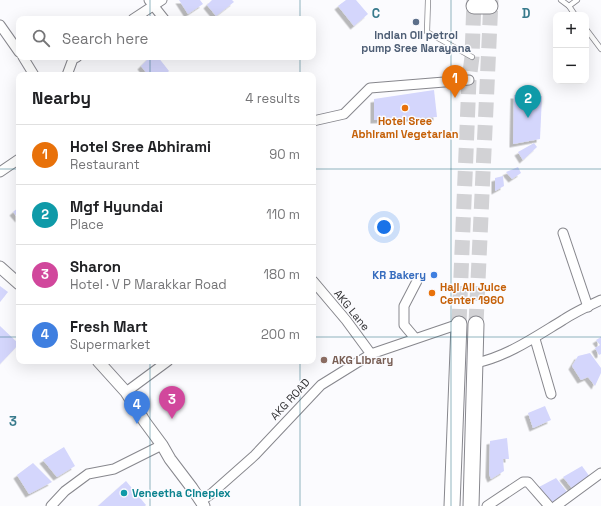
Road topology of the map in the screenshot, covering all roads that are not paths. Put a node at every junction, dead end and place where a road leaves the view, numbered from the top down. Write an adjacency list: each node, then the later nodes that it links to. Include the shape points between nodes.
1 (162, 0): 5 (street)
2 (428, 0): 16 (lane, via 427,32)
3 (561, 0): 8 (lane)
4 (577, 0): 8 (lane)
5 (151, 3): 10 (street); 11 (street)
6 (474, 6): 7 (highway)
7 (490, 6)
8 (569, 6): 9 (lane)
9 (573, 12)
10 (136, 16)
11 (162, 16)
12 (0, 25): 14 (street)
13 (589, 33): 15 (lane)
14 (16, 48)
15 (601, 49)
16 (472, 57)
17 (25, 60): 19 (street)
18 (73, 60): 20 (street)
19 (32, 72)
20 (68, 72)
21 (469, 80): 22 (street, via 370,88 344,114)
22 (316, 121)
23 (16, 161): 24 (street)
24 (0, 172)
25 (563, 233): 31 (street)
26 (0, 267): 27 (street)
27 (16, 281)
28 (416, 281): 34 (street, via 404,306 404,325)
29 (316, 285): 36 (street, AKG Lane)
30 (601, 300): 31 (street)
31 (588, 307): 35 (street, via 564,319)
32 (459, 324): 34 (street, AKG ROAD); 46 (highway)
33 (476, 324): 37 (highway)
34 (415, 338): 36 (street, AKG ROAD)
35 (535, 339): 37 (street, via 491,360); 41 (street)
36 (371, 354): 44 (street, AKG ROAD, via 320,385 255,454)
37 (476, 363): 47 (highway)
38 (101, 364): 40 (street)
39 (164, 364): 40 (street)
40 (126, 392): 42 (street)
41 (552, 394)
42 (162, 445): 44 (street); 45 (street, via 114,469 88,474 65,491)
43 (601, 473): 50 (street)
44 (203, 503)
45 (51, 506)
46 (452, 506)
47 (471, 506)
48 (487, 506): 49 (street, via 523,482 528,482)
49 (549, 506)
50 (556, 506)

